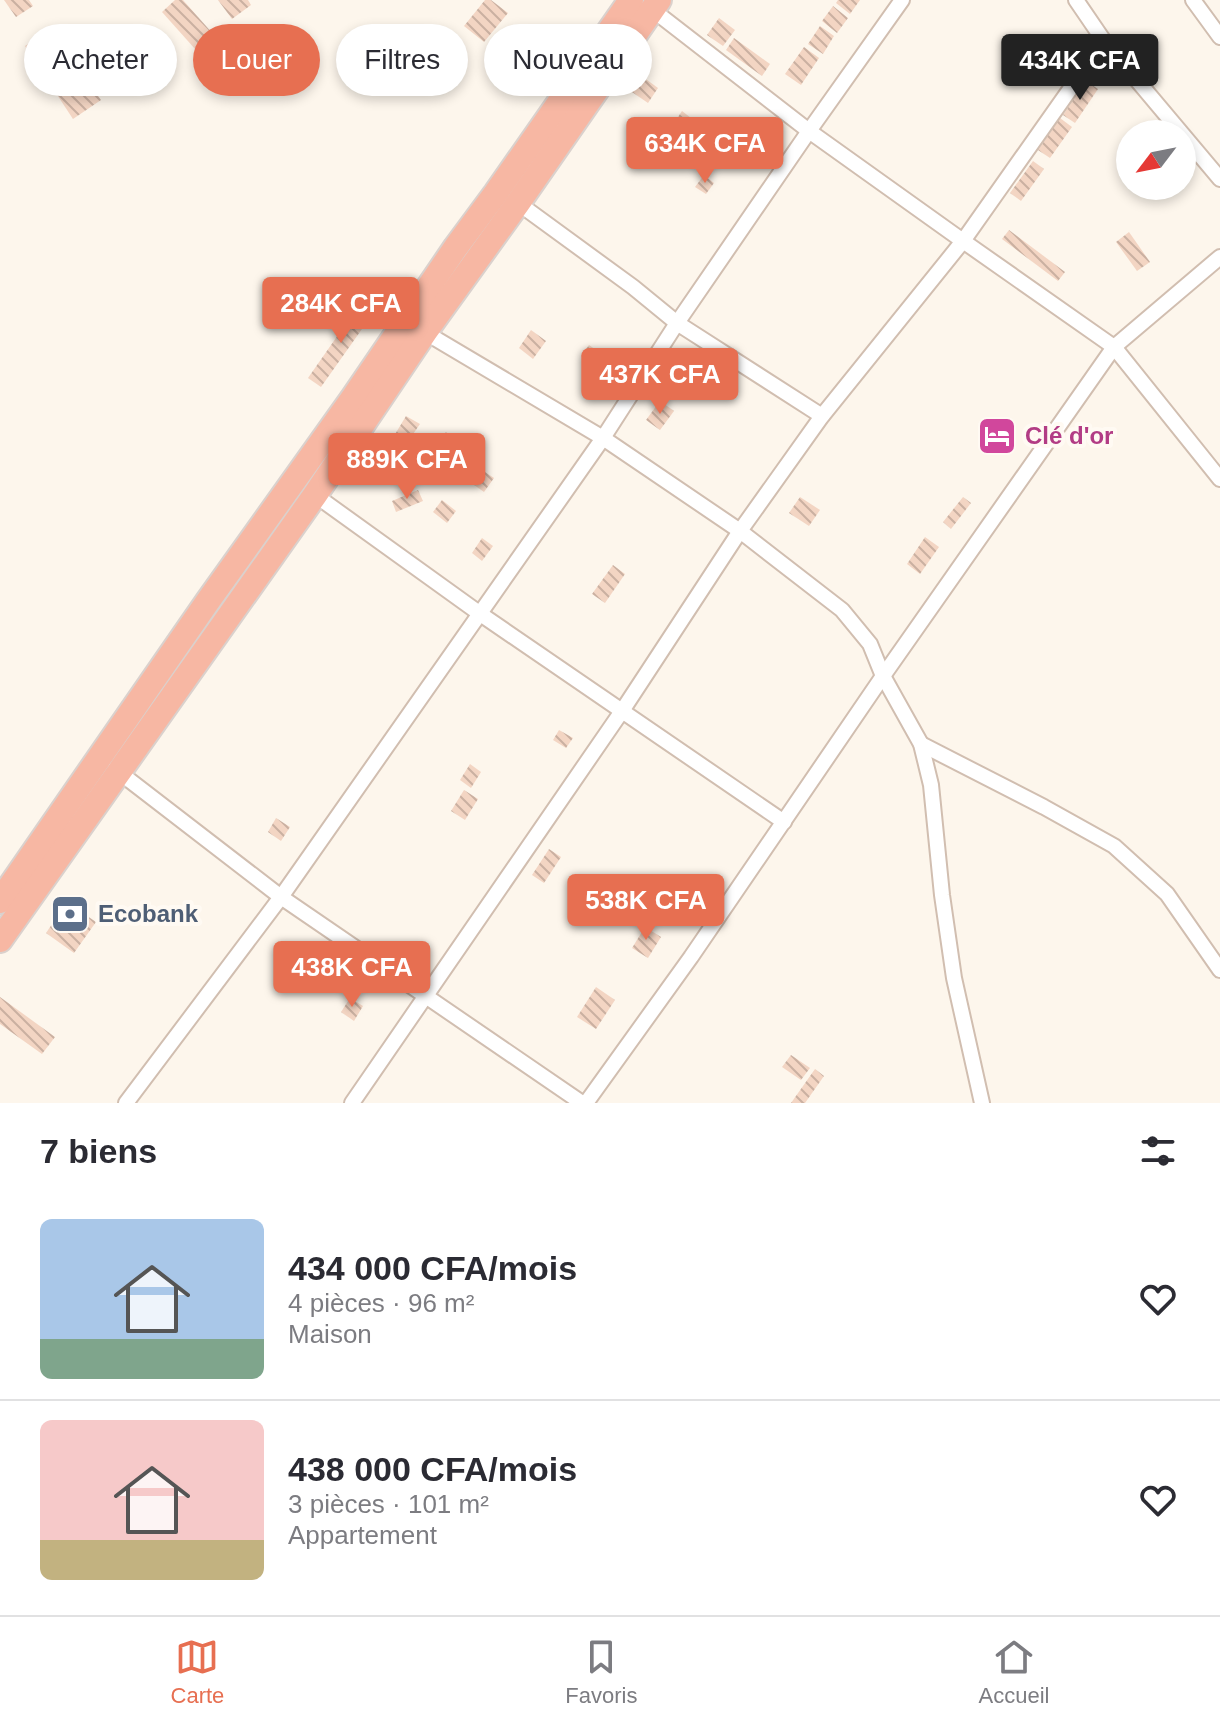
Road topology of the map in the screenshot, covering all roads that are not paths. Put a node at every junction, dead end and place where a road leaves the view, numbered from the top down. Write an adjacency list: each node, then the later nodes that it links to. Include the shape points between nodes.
1 (902, 0): 7 (street)
2 (1076, 0): 6 (street)
3 (1193, 0): 5 (street)
4 (645, 2): 7 (street); 9 (highway); 13 (highway)
5 (1220, 36)
6 (1104, 41): 8 (street); 10 (street)
7 (809, 131): 10 (street); 12 (street)
8 (1220, 179)
9 (518, 203): 12 (street); 13 (highway)
10 (963, 241): 14 (street); 15 (street)
11 (1220, 257): 14 (street)
12 (677, 323): 15 (street); 16 (street)
13 (415, 326): 16 (street); 18 (highway); 24 (highway, via 353,398)
14 (1114, 347): 17 (street); 21 (street)
15 (822, 416): 19 (street)
16 (603, 438): 19 (street); 20 (street)
17 (1220, 479)
18 (315, 495): 20 (street); 24 (highway)
19 (740, 531): 21 (street, via 842,610 870,644); 22 (street)
20 (479, 613): 22 (street); 26 (street)
21 (883, 676): 23 (street); 25 (street)
22 (622, 711): 25 (street); 30 (street)
23 (921, 744): 29 (street, via 1114,846 1167,894); 34 (street, via 931,785 954,978)
24 (109, 764): 26 (street); 27 (highway); 28 (highway)
25 (784, 822): 33 (street)
26 (281, 897): 30 (street); 31 (street)
27 (0, 901)
28 (0, 940)
29 (1220, 970)
30 (425, 996): 32 (street); 33 (street)
31 (126, 1103)
32 (352, 1103)
33 (584, 1103)
34 (982, 1103)

